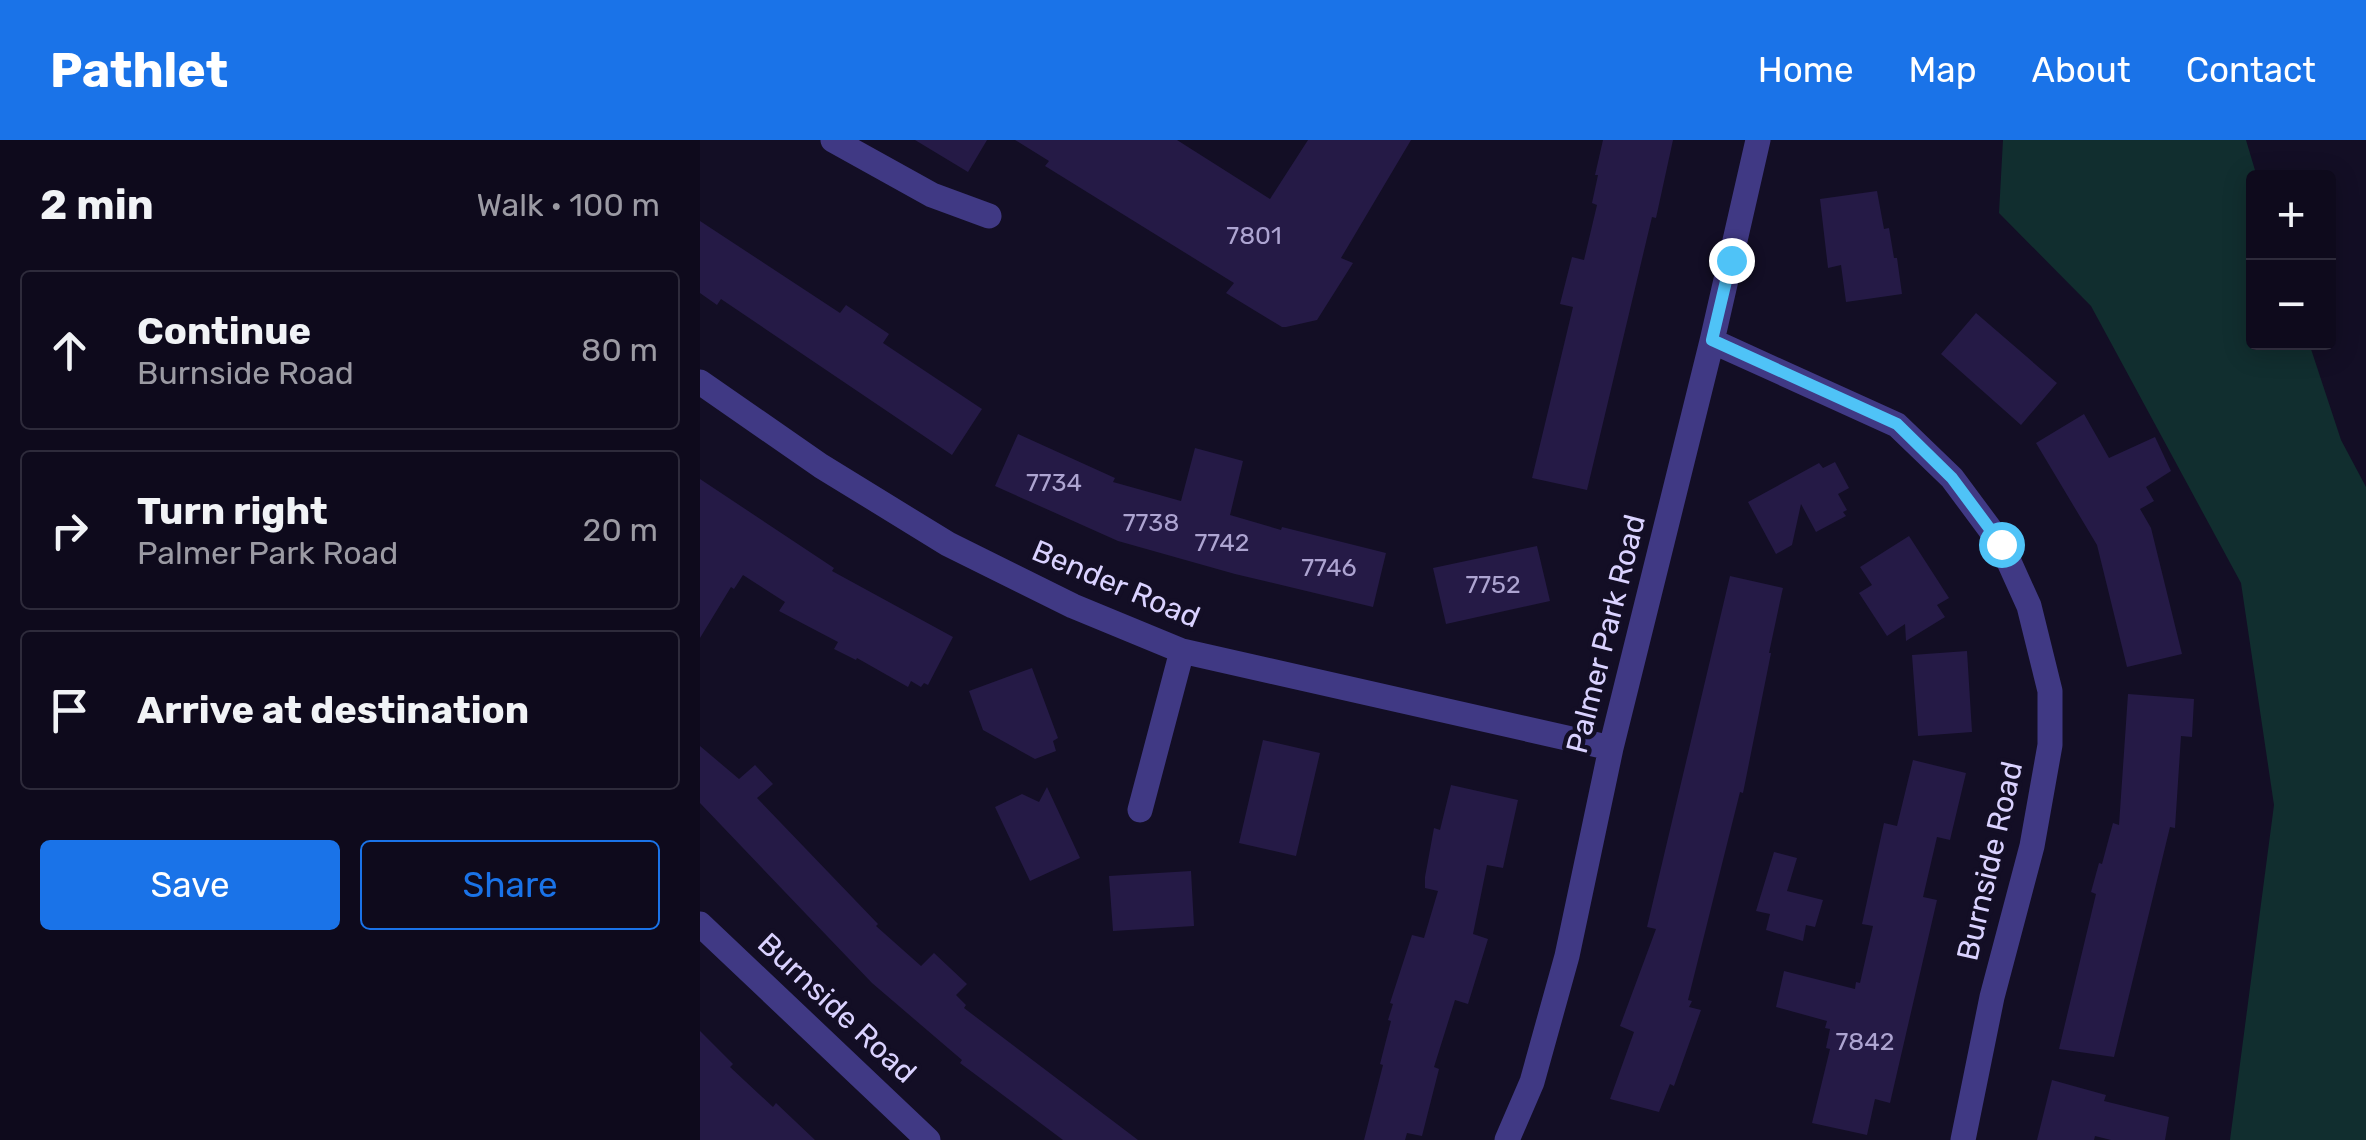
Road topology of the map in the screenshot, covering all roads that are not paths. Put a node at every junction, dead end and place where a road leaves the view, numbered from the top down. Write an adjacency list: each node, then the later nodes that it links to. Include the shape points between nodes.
1 (832, 140): 3 (street, via 932,195)
2 (1758, 140): 4 (street, Palmer Park Road)
3 (989, 216)
4 (1712, 340): 7 (street, Palmer Park Road); 12 (street, Burnside Road, via 1897,424 1952,478 2001,544 2029,606 2050,690 2050,745)
5 (700, 382): 6 (street, Bender Road, via 948,544)
6 (1182, 651): 7 (street, Bender Road); 8 (street)
7 (1610, 748): 11 (street, Palmer Park Road, via 1566,956 1532,1082)
8 (1140, 810)
9 (700, 924): 10 (street, Burnside Road)
10 (928, 1140)
11 (1507, 1140)
12 (1963, 1140)

